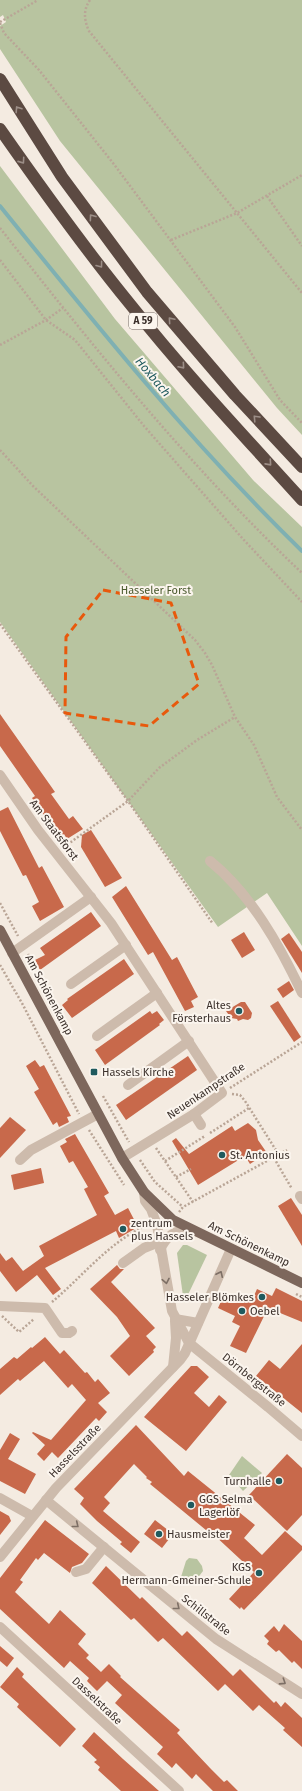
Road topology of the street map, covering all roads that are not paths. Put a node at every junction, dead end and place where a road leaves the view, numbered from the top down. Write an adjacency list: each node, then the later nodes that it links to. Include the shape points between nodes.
1 (0, 79): 3 (highway, A 59, one-way to 1, via 235,395 147,292 62,177)
2 (0, 129): 4 (highway, A 59, one-way to 4, via 130,305)
3 (302, 467)
4 (302, 500)
5 (0, 775): 7 (street, Am Staatsforst, via 55,853)
6 (210, 861): 13 (street, via 227,875 256,913)
7 (91, 897): 9 (street, Am Staatsforst); 10 (street)
8 (1, 936): 10 (main road, Am Schönenkamp)
9 (126, 945): 11 (street); 12 (street, Am Staatsforst)
10 (12, 953): 18 (main road, Am Schönenkamp)
11 (71, 984)
12 (157, 993): 14 (street); 15 (street, Am Staatsforst)
13 (302, 993)
14 (97, 1036)
15 (189, 1041): 16 (street); 17 (street, Am Staatsforst)
16 (128, 1085)
17 (222, 1093): 19 (street, Neuenkampstraße)
18 (98, 1114): 21 (main road, Am Schönenkamp); 22 (street, via 31,1150)
19 (194, 1114): 20 (street); 21 (street, Neuenkampstraße)
20 (200, 1125)
21 (122, 1158): 23 (main road, Am Schönenkamp)
22 (20, 1160)
23 (144, 1192): 24 (main road, Am Schönenkamp, via 174,1220); 25 (street, via 145,1201 157,1225)
24 (190, 1229): 25 (street, via 180,1230 171,1235); 26 (main road, Am Schönenkamp)
25 (160, 1246): 27 (street, via 144,1248); 32 (street, one-way to 32)
26 (231, 1249): 28 (main road, Am Schönenkamp); 30 (street, Hasselsstraße, one-way to 26)
27 (123, 1263)
28 (301, 1279)
29 (206, 1287): 30 (street)
30 (208, 1299): 33 (street, Hasselsstraße)
31 (0, 1306): 34 (street, via 45,1308 62,1333)
32 (175, 1319): 33 (street); 35 (street); 36 (street)
33 (198, 1323): 35 (street, Hasselsstraße)
34 (72, 1331)
35 (190, 1343): 36 (street, Hasselsstraße); 37 (street, Dörnbergstraße)
36 (173, 1367): 39 (street, Hasselsstraße)
37 (302, 1436)
38 (0, 1498): 40 (street)
39 (46, 1500): 40 (street, Hasselsstraße); 41 (street, Schillstraße, one-way to 41)
40 (32, 1516): 42 (street, Hasselsstraße)
41 (104, 1547): 43 (street, via 86,1569); 45 (street, Schillstraße, one-way to 45, via 216,1639)
42 (0, 1557)
43 (76, 1572)
44 (0, 1627): 46 (street, Dasselstraße)
45 (302, 1694)
46 (179, 1791)

